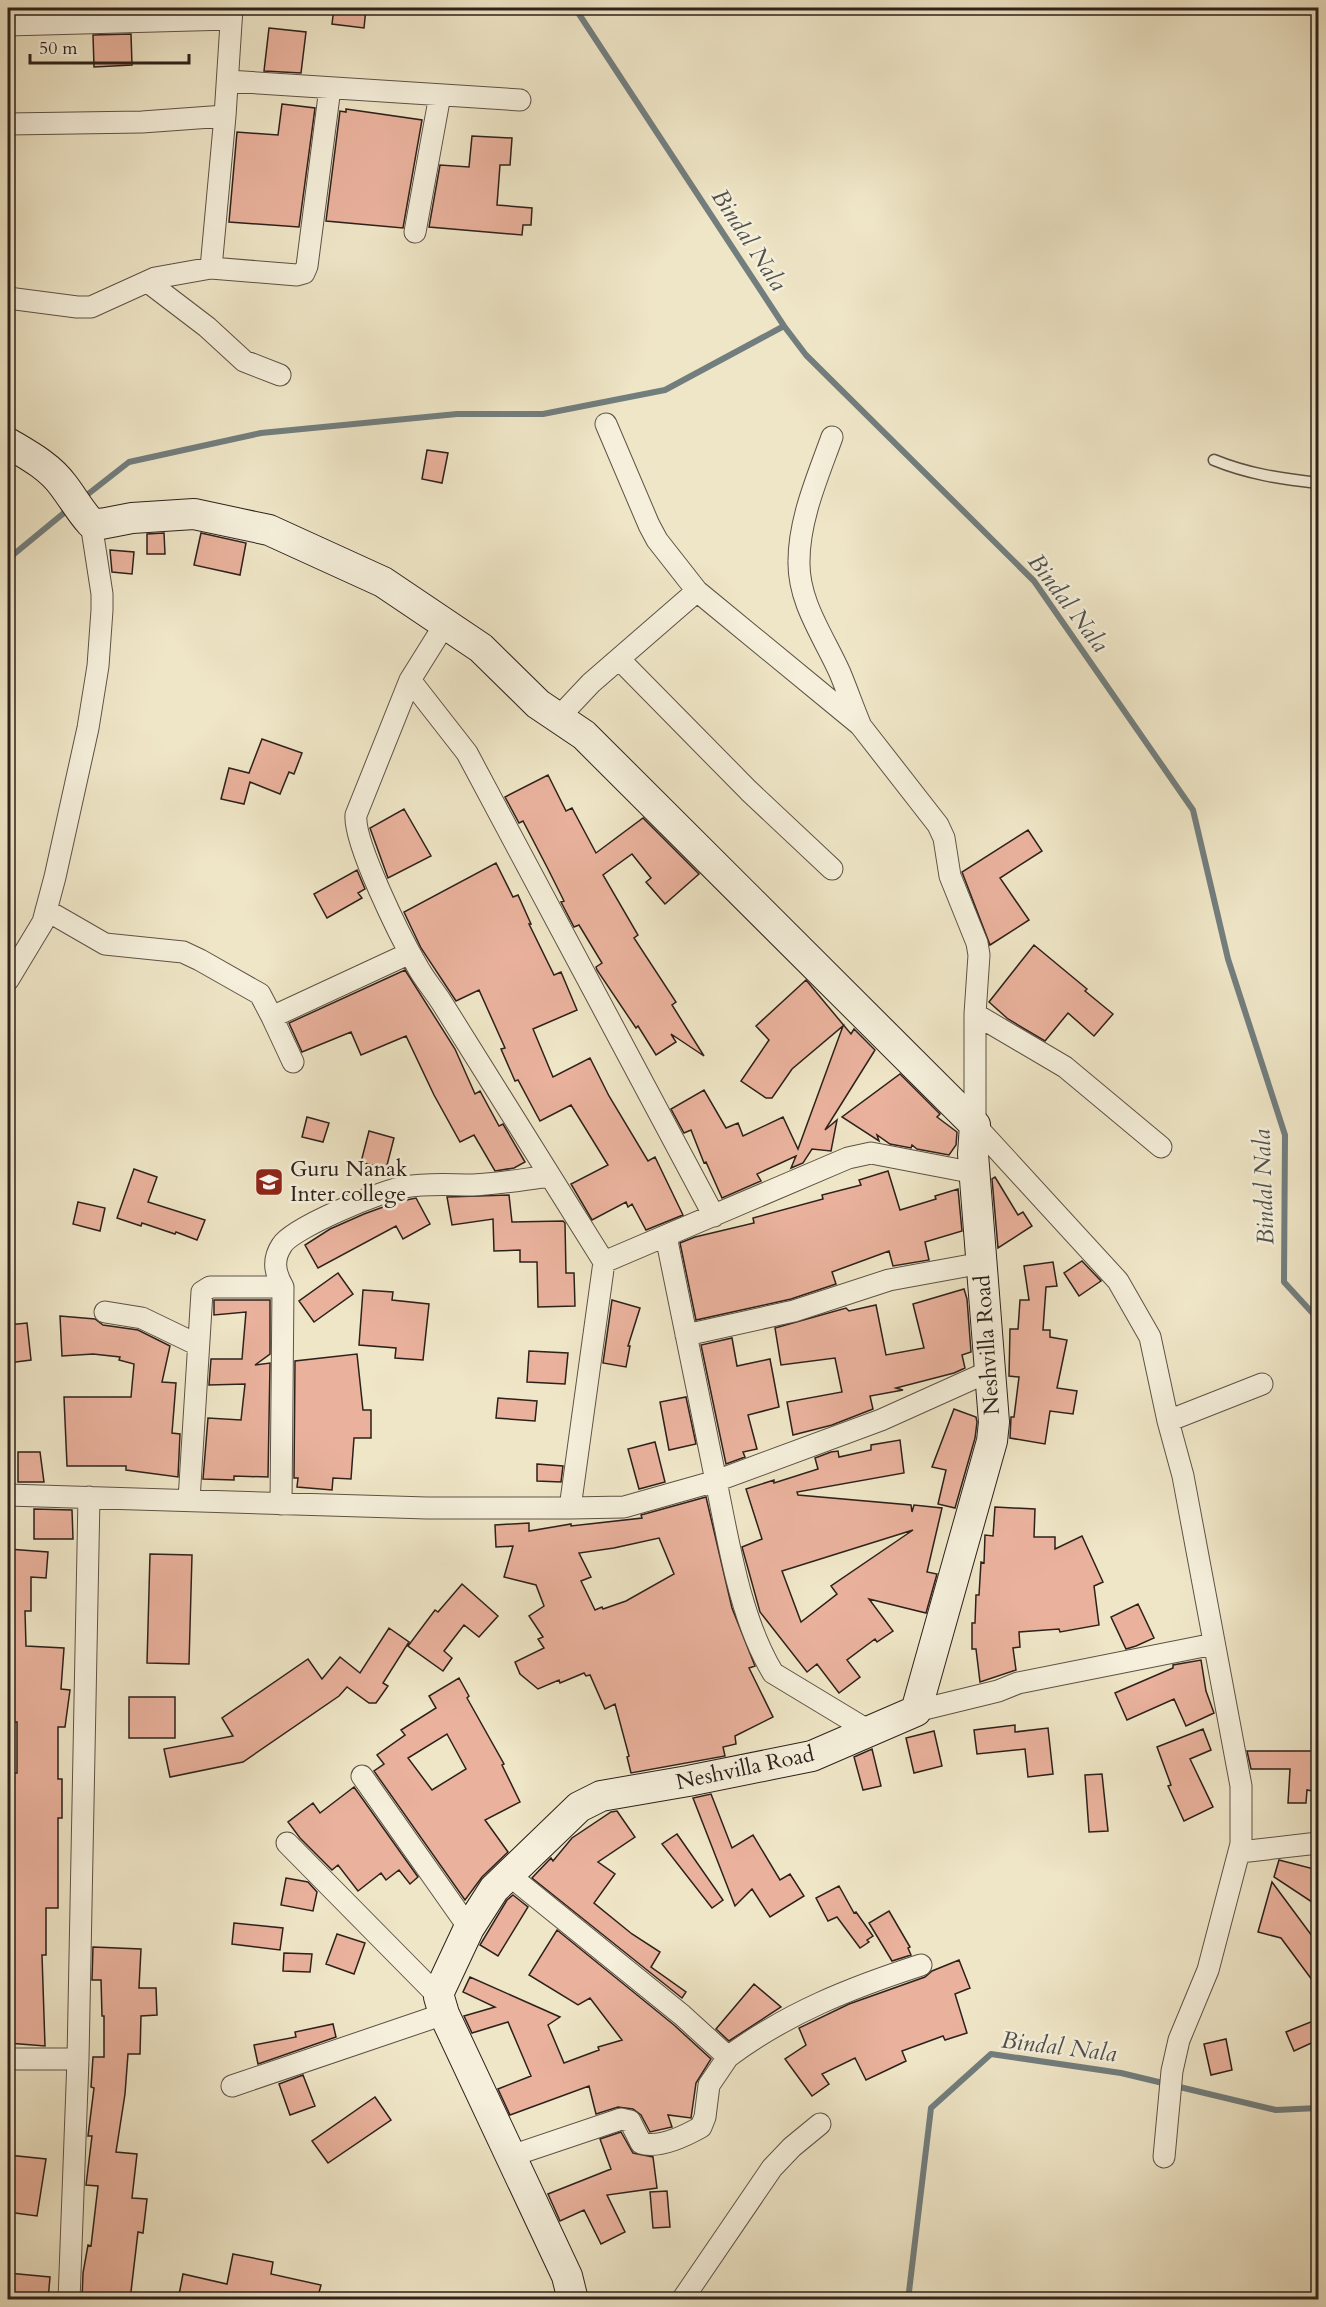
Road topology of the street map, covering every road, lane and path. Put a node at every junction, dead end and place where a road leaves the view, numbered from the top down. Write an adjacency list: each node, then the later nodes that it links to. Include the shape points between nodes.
1 (231, 14): 2 (street); 3 (street)
2 (8, 26)
3 (228, 81): 4 (street); 7 (street)
4 (330, 88): 5 (street); 10 (street, via 304,273)
5 (440, 95): 6 (street); 9 (street)
6 (520, 100)
7 (225, 116): 8 (street); 10 (street)
8 (8, 124)
9 (415, 232)
10 (211, 268): 11 (street)
11 (148, 282): 12 (street, via 92,307); 13 (street, via 189,312 244,362)
12 (8, 298)
13 (280, 375)
14 (606, 424): 20 (street, via 657,540)
15 (832, 437): 25 (street, via 811,498 798,563 808,609)
16 (8, 443): 19 (street, via 48,469)
17 (1214, 460): 18 (lane, via 1237,470)
18 (1318, 483)
19 (86, 518): 21 (street, via 194,514 269,530 383,582); 27 (street, via 102,594 98,666 88,728)
20 (697, 591): 22 (street); 25 (street)
21 (445, 624): 23 (street); 24 (street, via 481,648 538,704)
22 (619, 659): 24 (street); 26 (street)
23 (410, 680): 28 (street, via 356,821 375,879); 37 (street, via 467,753)
24 (559, 717): 33 (street, via 584,735)
25 (860, 725): 30 (street, via 928,811 944,838 950,876 977,943)
26 (832, 869)
27 (46, 910): 29 (street); 31 (street, via 105,944 183,951 260,994)
28 (410, 953): 31 (street); 36 (street)
29 (8, 980)
30 (975, 1014): 33 (street); 34 (street, via 1065,1067)
31 (272, 1017): 32 (street)
32 (293, 1062)
33 (975, 1125): 35 (street, Neshvilla Road); 47 (street, via 1128,1295 1150,1337)
34 (1161, 1147)
35 (975, 1173): 37 (street, via 862,1154); 40 (street, Neshvilla Road)
36 (550, 1176): 39 (street); 41 (street, via 476,1185 404,1187 379,1193 282,1243 275,1273)
37 (714, 1216): 38 (street)
38 (666, 1236): 39 (street); 43 (street)
39 (604, 1262): 53 (street)
40 (982, 1263): 43 (street, via 889,1280 794,1311); 45 (street, Neshvilla Road)
41 (283, 1287): 44 (street, via 205,1289 201,1292); 52 (street)
42 (105, 1312): 44 (street, via 142,1318)
43 (686, 1335): 48 (street)
44 (198, 1345): 51 (street)
45 (990, 1371): 48 (street, via 882,1420); 55 (street, Neshvilla Road, via 992,1441)
46 (1262, 1384): 47 (street)
47 (1168, 1421): 54 (street, via 1183,1476)
48 (716, 1482): 53 (street, via 624,1507); 56 (street, via 740,1590 773,1673)
49 (8, 1495): 50 (street)
50 (89, 1497): 51 (street); 67 (street)
51 (189, 1500): 52 (street)
52 (281, 1504): 53 (street)
53 (570, 1508)
54 (1214, 1644): 55 (street, via 1018,1683); 60 (street, via 1241,1786)
55 (916, 1711): 56 (street, Neshvilla Road)
56 (869, 1731): 61 (street, Neshvilla Road, via 812,1756 589,1800)
57 (362, 1776): 62 (street)
58 (287, 1843): 64 (street)
59 (1318, 1843): 60 (street)
60 (1240, 1852): 71 (street, via 1208,1970 1179,2040 1172,2071)
61 (509, 1875): 62 (street, Neshvilla Road, via 494,1889); 65 (street)
62 (469, 1928): 64 (street, Neshvilla Road)
63 (921, 1965): 65 (street, via 806,2008)
64 (441, 2005): 68 (street); 70 (street)
65 (728, 2057): 70 (street, via 709,2085 701,2127 689,2134 651,2146 641,2143 630,2121 621,2119)
66 (8, 2059): 67 (street)
67 (78, 2059): 72 (street)
68 (232, 2086)
69 (820, 2124): 74 (street, via 772,2168)
70 (511, 2156): 73 (street, via 567,2276)
71 (1164, 2157)
72 (69, 2300)
73 (573, 2300)
74 (681, 2300)

